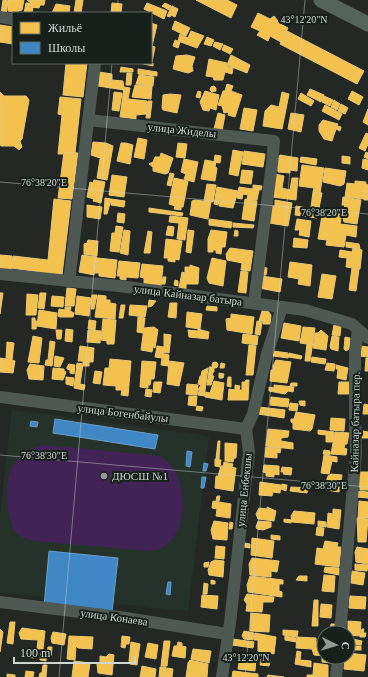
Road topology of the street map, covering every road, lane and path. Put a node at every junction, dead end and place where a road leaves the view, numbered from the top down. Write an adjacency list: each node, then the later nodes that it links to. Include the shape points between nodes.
1 (321, 0): 4 (main road)
2 (0, 17): 3 (street)
3 (12, 19)
4 (367, 20)
5 (95, 64): 6 (street)
6 (89, 120): 8 (street); 9 (street, улица Жиделы, via 274,141)
7 (0, 274): 8 (street, улица Кайназар батыра)
8 (69, 282): 9 (street, улица Кайназар батыра)
9 (254, 303): 10 (street, улица Кайназар батыра)
10 (282, 307): 11 (street, улица Кайназар батыра, via 331,316 352,324); 14 (street, via 267,354 253,414)
11 (358, 330): 12 (street, улица Кайназар батыра); 15 (street, Кайназар батыра пер., via 355,367)
12 (368, 338)
13 (0, 397): 14 (street, улица Богенбайулы)
14 (246, 429): 18 (street, улица Енбекшы, via 249,452)
15 (362, 454): 17 (street, Кайназар батыра пер.)
16 (0, 602): 18 (street, улица Конаева)
17 (341, 625)
18 (227, 634): 20 (street, улица Енбекшы)
19 (337, 665): 21 (street)
20 (222, 677)
21 (336, 677)

